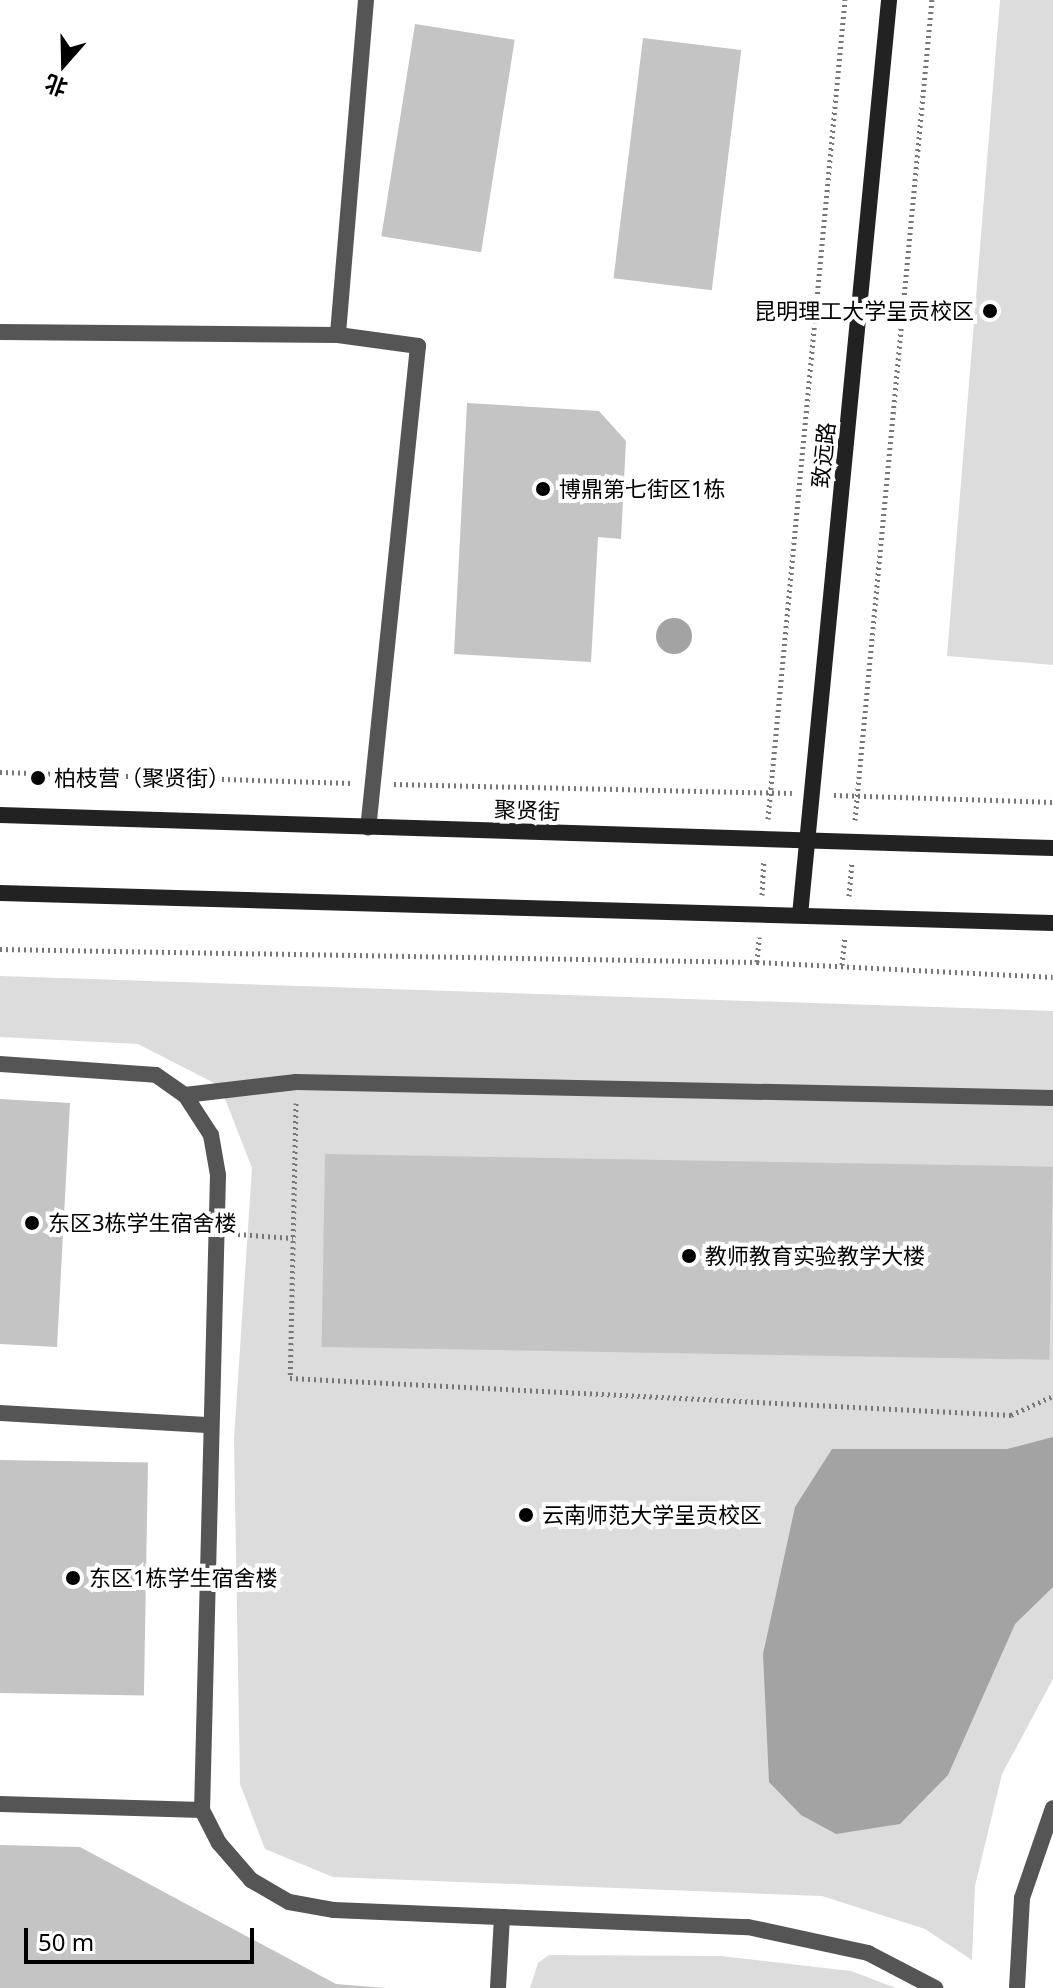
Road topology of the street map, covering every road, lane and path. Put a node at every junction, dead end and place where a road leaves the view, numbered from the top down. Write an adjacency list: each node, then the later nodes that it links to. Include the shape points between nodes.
1 (366, 0): 6 (street)
2 (845, 0): 9 (path)
3 (889, 0): 10 (main road, 致远路)
4 (932, 0): 11 (path)
5 (0, 332): 6 (street)
6 (338, 335): 8 (street, via 418,346)
7 (0, 772): 8 (path)
8 (374, 784): 9 (path); 14 (street)
9 (771, 792): 10 (path); 15 (path)
10 (812, 794): 11 (path); 16 (main road, 致远路)
11 (857, 796): 12 (path); 17 (path)
12 (1053, 802)
13 (0, 815): 14 (main road, 聚贤街)
14 (368, 827): 15 (main road, 聚贤街)
15 (766, 838): 16 (main road, 聚贤街); 20 (path)
16 (808, 840): 17 (main road, 聚贤街); 21 (main road, 致远路)
17 (854, 841): 18 (main road, 聚贤街); 22 (path)
18 (1053, 848)
19 (0, 893): 20 (main road)
20 (760, 914): 21 (main road); 25 (path)
21 (800, 915): 22 (main road)
22 (847, 917): 23 (main road); 26 (path)
23 (1053, 923)
24 (0, 949): 25 (path)
25 (757, 962): 26 (path)
26 (842, 965): 27 (path)
27 (1053, 977)
28 (0, 1064): 30 (street, via 156,1075)
29 (296, 1082): 30 (street); 31 (street); 33 (path)
30 (185, 1095): 32 (street, via 211,1135 218,1175)
31 (1053, 1098)
32 (215, 1233): 33 (path); 36 (street)
33 (293, 1238): 34 (path, via 290,1378 1011,1415)
34 (1053, 1396)
35 (0, 1413): 36 (street)
36 (211, 1425): 39 (street)
37 (0, 1804): 39 (street)
38 (1053, 1808): 43 (street, via 1022,1898)
39 (202, 1810): 40 (street, via 219,1843 251,1880 289,1902 334,1910)
40 (502, 1917): 41 (street); 42 (street, via 748,1927 868,1953)
41 (498, 1988)
42 (935, 1988)
43 (1017, 1988)

